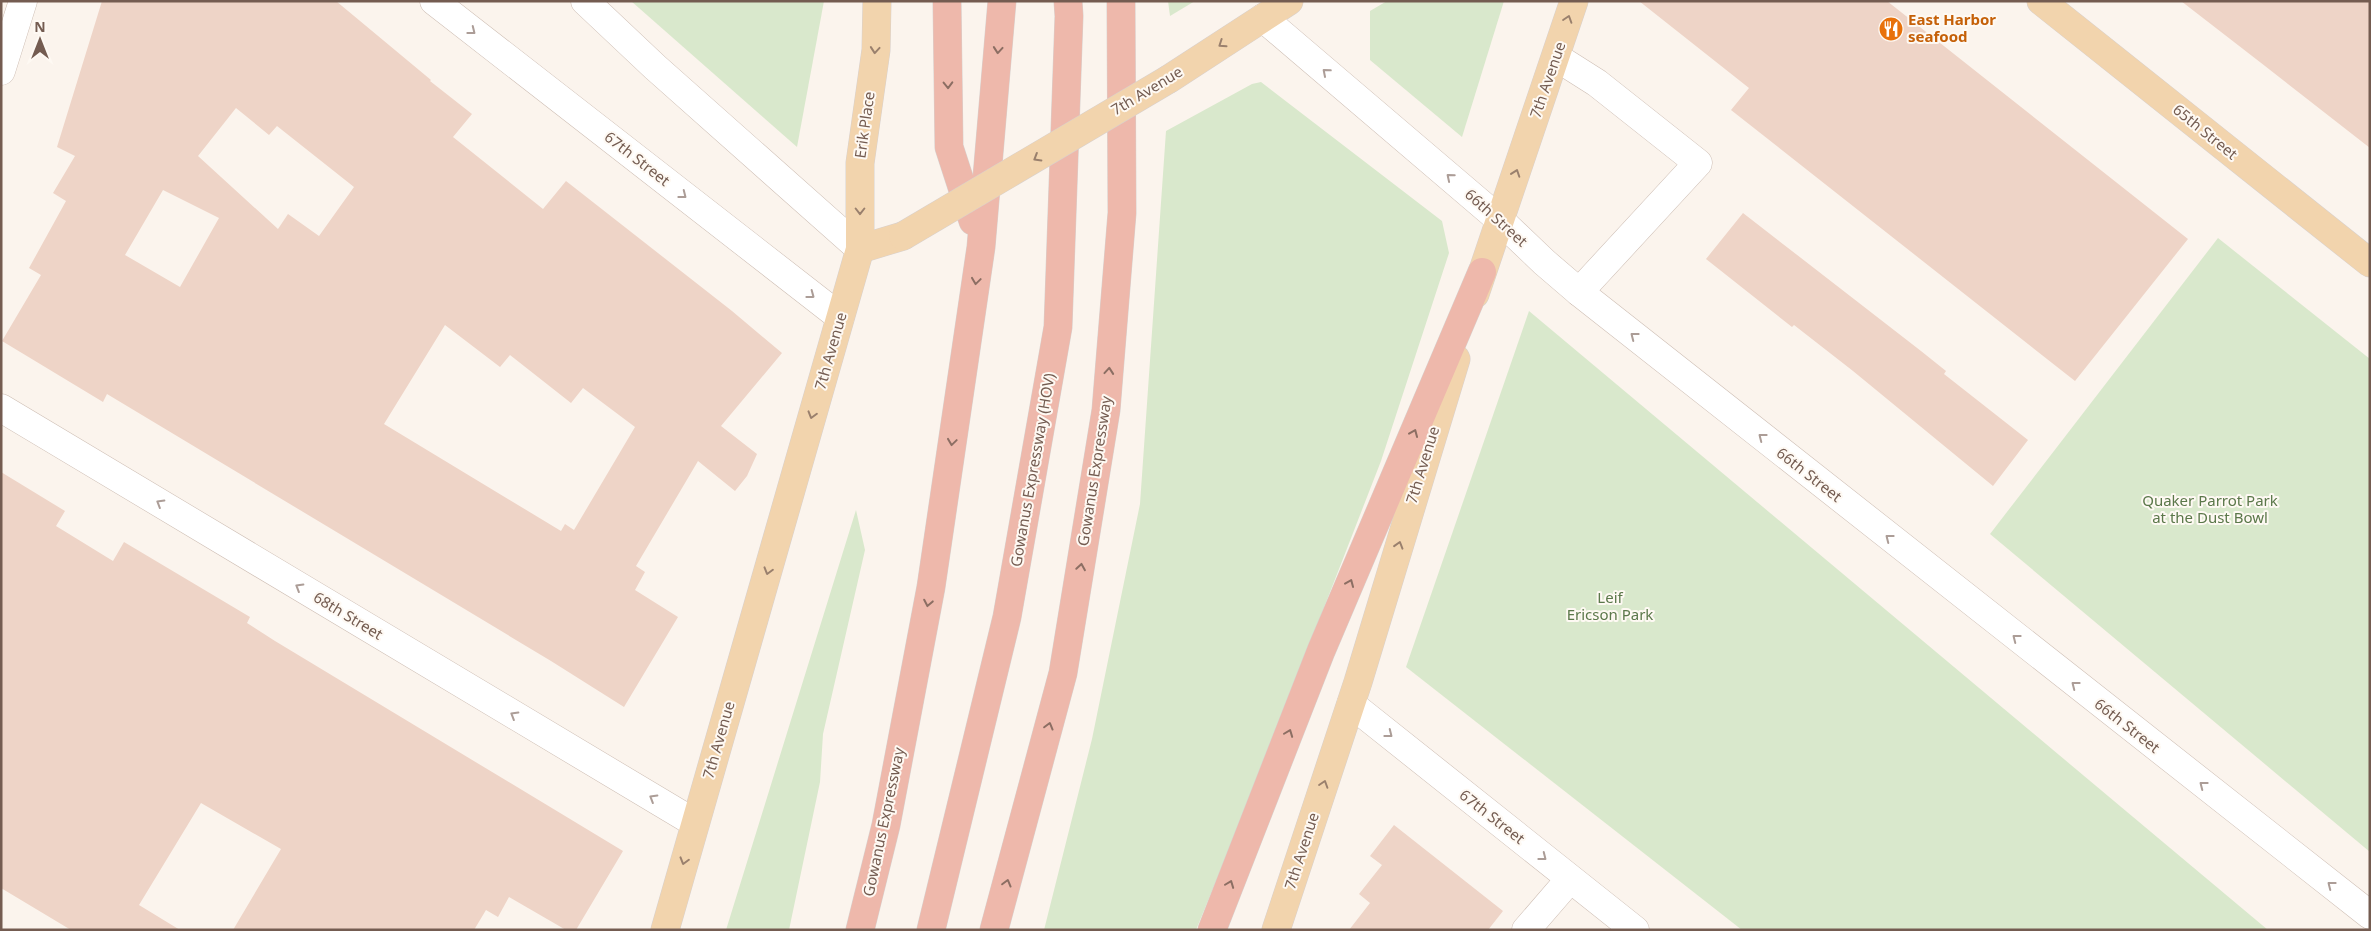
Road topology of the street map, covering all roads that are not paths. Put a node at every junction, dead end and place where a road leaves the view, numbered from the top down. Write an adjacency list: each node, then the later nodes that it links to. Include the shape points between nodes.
1 (23, 1): 14 (street)
2 (434, 1): 21 (street, 67th Street, one-way to 21)
3 (585, 1): 17 (street)
4 (878, 1): 17 (main road, Erik Place, one-way to 17, via 876,50 860,164)
5 (947, 1): 16 (highway, one-way to 16, via 949,147)
6 (1002, 1): 16 (highway, Gowanus Expressway, one-way to 16)
7 (1068, 1): 29 (highway, Gowanus Expressway (HOV), via 1058,327 1007,617)
8 (1121, 1): 30 (highway, Gowanus Expressway, one-way to 8, via 1063,673 1106,410 1122,213)
9 (1288, 1): 12 (main road, 7th Avenue)
10 (1574, 1): 13 (main road, 7th Avenue, one-way to 10)
11 (2041, 1): 18 (main road, 65th Street)
12 (1263, 18): 15 (street, 66th Street, one-way to 12); 17 (main road, 7th Avenue, one-way to 17, bridge, via 1169,79 903,236)
13 (1556, 57): 15 (main road, 7th Avenue, one-way to 13); 20 (street, via 1597,83 1698,163)
14 (1, 71)
15 (1500, 220): 19 (main road, 7th Avenue); 20 (street, 66th Street)
16 (981, 247): 28 (highway, Gowanus Expressway, one-way to 28, via 931,586 886,825)
17 (860, 249): 21 (main road, 7th Avenue)
18 (2370, 263)
19 (1482, 272): 23 (main road, 7th Avenue, one-way to 19); 31 (highway, one-way to 19, via 1321,651)
20 (1579, 292): 26 (street, 66th Street, one-way to 20)
21 (840, 317): 24 (main road, 7th Avenue, one-way to 24)
22 (1, 408): 24 (street, 68th Street, one-way to 22)
23 (1350, 704): 25 (street, 67th Street, one-way to 25); 32 (main road, 7th Avenue, one-way to 23)
24 (695, 823): 27 (main road, 7th Avenue, one-way to 27)
25 (1570, 879): 33 (street); 34 (street, 67th Street)
26 (2370, 915)
27 (664, 930)
28 (860, 930)
29 (931, 930)
30 (994, 930)
31 (1212, 930)
32 (1276, 930)
33 (1526, 930)
34 (1634, 930)

